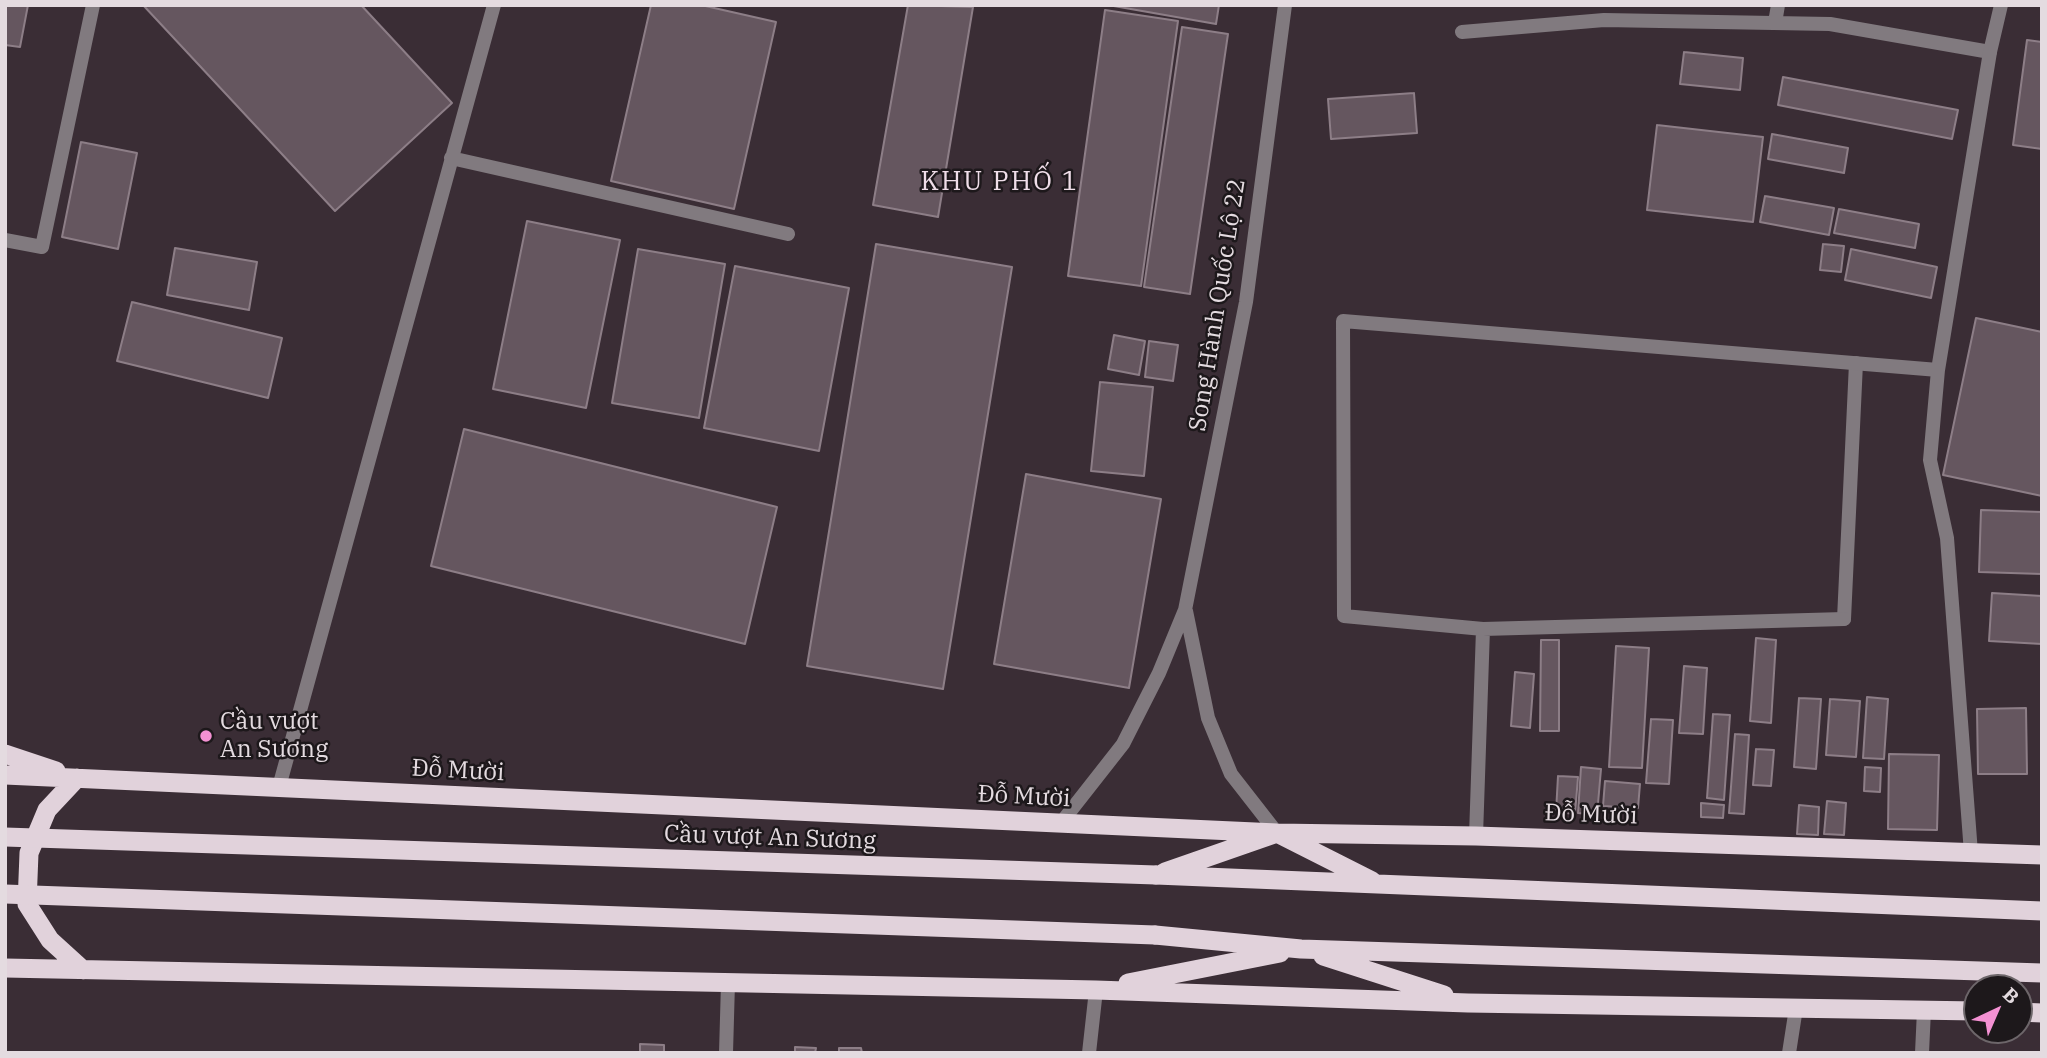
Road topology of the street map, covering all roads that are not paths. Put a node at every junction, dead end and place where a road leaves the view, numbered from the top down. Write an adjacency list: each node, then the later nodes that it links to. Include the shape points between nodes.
1 (93, 5): 11 (street, via 42,247)
2 (494, 5): 9 (street)
3 (1285, 5): 14 (street, Song Hành Quốc Lộ 22, via 1246,302)
4 (1778, 5): 6 (street)
5 (2001, 5): 8 (street)
6 (1775, 23): 7 (street, via 1604,20); 8 (street, via 1830,24)
7 (1462, 32)
8 (1990, 52): 13 (street)
9 (450, 158): 10 (street); 19 (street)
10 (788, 234)
11 (5, 240)
12 (1856, 363): 13 (street); 15 (street, via 1844,619); 15 (street, via 1343,321 1344,616)
13 (1938, 370): 24 (street, via 1930,460 1947,538)
14 (1185, 610): 20 (street, via 1123,744); 21 (street, via 1208,718 1231,774)
15 (1483, 629): 22 (street)
16 (7, 753): 18 (highway)
17 (5, 775): 18 (highway, Đỗ Mười)
18 (77, 778): 19 (highway, Đỗ Mười); 32 (highway, via 47,810 29,853 27,904 50,940)
19 (279, 787): 20 (highway, Đỗ Mười)
20 (1061, 823): 21 (highway, Đỗ Mười)
21 (1277, 833): 22 (highway, Đỗ Mười); 26 (highway); 27 (highway)
22 (1476, 836): 24 (highway, Đỗ Mười)
23 (5, 837): 26 (highway, Cầu vượt An Sương, bridge)
24 (1972, 853): 25 (highway, Đỗ Mười)
25 (2042, 855)
26 (1156, 876): 27 (highway)
27 (1380, 884): 29 (highway)
28 (5, 894): 30 (highway, bridge, via 1155,935)
29 (2042, 911)
30 (1301, 949): 33 (highway); 35 (highway); 36 (highway)
31 (5, 968): 32 (highway)
32 (83, 970): 34 (highway)
33 (2042, 973)
34 (729, 983): 35 (highway); 40 (street)
35 (1096, 990): 36 (highway); 41 (street)
36 (1468, 1003): 37 (highway)
37 (1796, 1008): 38 (highway); 42 (street)
38 (1924, 1010): 39 (highway); 43 (street)
39 (1963, 1011)
40 (726, 1053)
41 (1089, 1053)
42 (1789, 1053)
43 (1922, 1053)

